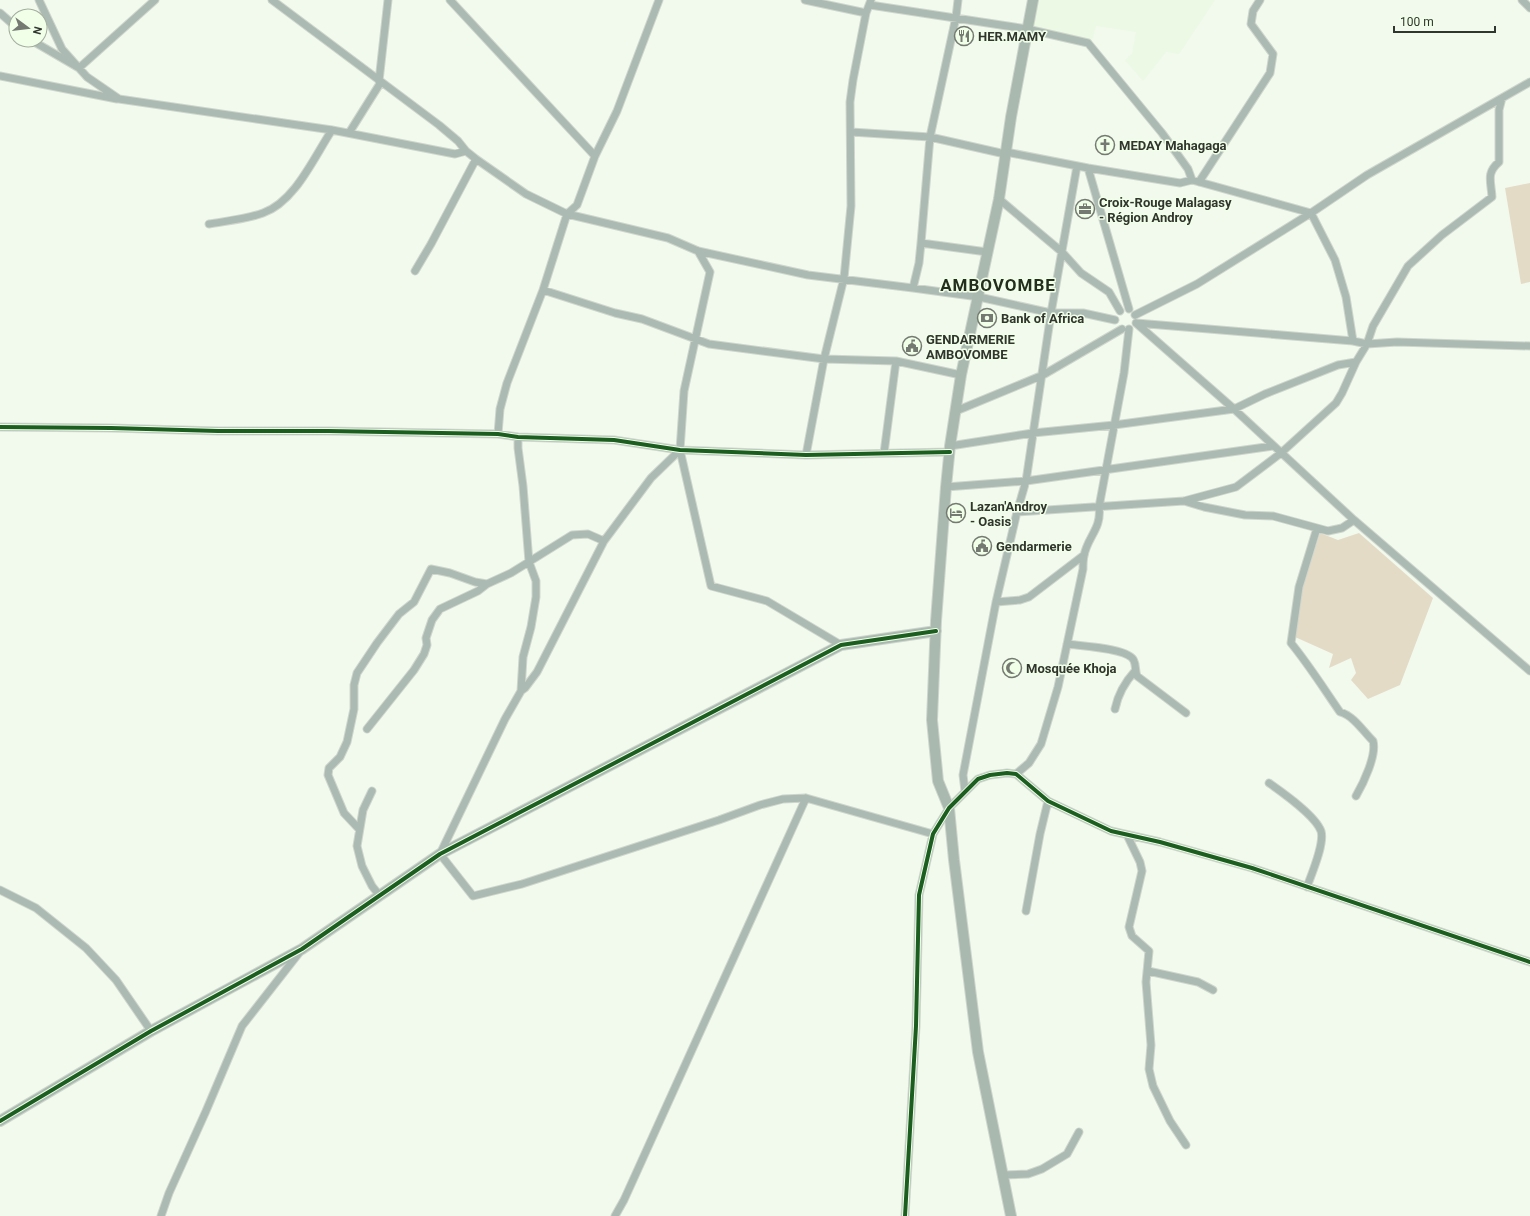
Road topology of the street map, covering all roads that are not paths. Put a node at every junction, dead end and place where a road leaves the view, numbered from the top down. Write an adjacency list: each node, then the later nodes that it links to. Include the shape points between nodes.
1 (39, 0): 20 (street, via 62,49)
2 (155, 0): 20 (street)
3 (272, 0): 22 (street)
4 (388, 0): 22 (street)
5 (450, 0): 32 (street)
6 (659, 0): 32 (street, via 617,111)
7 (804, 0): 15 (street)
8 (958, 0): 16 (street)
9 (1034, 0): 18 (main road)
10 (1260, 0): 36 (street, via 1252,11 1251,24 1273,54 1270,73)
11 (1522, 0): 13 (street)
12 (870, 2): 15 (street); 16 (street)
13 (1530, 8)
14 (0, 13): 17 (street)
15 (866, 13): 27 (street, via 853,80)
16 (956, 17): 18 (street); 29 (street)
17 (8, 20)
18 (1027, 29): 31 (main road); 36 (street, via 1088,43 1162,134)
19 (45, 48): 20 (street)
20 (79, 68): 25 (street, via 87,77)
21 (0, 76): 25 (street)
22 (380, 81): 28 (street); 30 (street, via 440,125)
23 (1530, 82): 24 (street)
24 (1502, 98): 38 (street, via 1367,175); 59 (street, via 1499,110 1499,162 1490,173 1492,197 1420,253 1408,266 1372,326)
25 (119, 99): 26 (street)
26 (332, 130): 28 (street); 40 (street, via 294,191 281,204 263,213)
27 (851, 132): 29 (street); 46 (street, via 851,206)
28 (349, 133): 30 (street, via 455,154)
29 (930, 137): 31 (street); 41 (street)
30 (466, 151): 33 (street)
31 (1006, 153): 34 (street); 37 (main road)
32 (595, 156): 39 (street, via 576,205)
33 (476, 159): 39 (street, via 526,194); 45 (street)
34 (1077, 166): 35 (street); 44 (street)
35 (1088, 168): 36 (street, via 1180,183); 50 (street)
36 (1196, 181): 38 (street)
37 (1000, 199): 43 (main road); 44 (street)
38 (1311, 213): 53 (street, via 1197,284); 58 (street, via 1335,260 1346,297)
39 (567, 214): 42 (street, via 668,238); 48 (street)
40 (209, 224)
41 (921, 243): 43 (street); 47 (street)
42 (698, 251): 46 (street, via 808,275); 57 (street, via 710,272)
43 (987, 252): 49 (main road)
44 (1062, 252): 51 (street, via 1081,272 1110,292); 52 (street)
45 (415, 270)
46 (844, 278): 47 (street); 61 (street)
47 (914, 288): 49 (street)
48 (543, 290): 57 (street, via 642,319); 70 (street, via 508,383 500,409)
49 (979, 297): 52 (street); 64 (main road)
50 (1128, 309): 51 (street); 53 (street)
51 (1120, 310): 54 (street)
52 (1052, 313): 54 (street, via 1083,313); 65 (street)
53 (1135, 315): 55 (street)
54 (1115, 320): 56 (street)
55 (1136, 323): 56 (street); 58 (street); 66 (street)
56 (1125, 329): 65 (street); 68 (street, via 1124,373)
57 (696, 340): 61 (street, via 709,344); 75 (street, via 684,391)
58 (1353, 341): 59 (street)
59 (1367, 344): 60 (street, via 1397,342); 63 (street)
60 (1530, 346)
61 (824, 359): 62 (street); 78 (street)
62 (896, 361): 64 (street); 76 (street)
63 (1356, 362): 66 (street, via 1338,365); 77 (street, via 1336,403)
64 (961, 375): 67 (main road)
65 (1043, 375): 67 (street); 71 (street)
66 (1234, 409): 68 (street); 73 (street)
67 (956, 411): 74 (main road)
68 (1114, 425): 71 (street); 79 (street)
69 (0, 427): 70 (street)
70 (498, 434): 72 (street)
71 (1033, 434): 74 (street); 80 (street)
72 (518, 437): 75 (street, via 614,440); 89 (street)
73 (1273, 446): 77 (street); 79 (street)
74 (950, 449): 76 (street); 81 (main road)
75 (680, 450): 78 (street); 87 (street, via 651,478); 94 (street, via 711,586 767,601)
76 (884, 453): 78 (street)
77 (1281, 453): 82 (street, via 1236,488); 85 (street)
78 (806, 454)
79 (1106, 469): 80 (street); 83 (street)
80 (1026, 481): 81 (street); 84 (street)
81 (946, 487): 92 (main road)
82 (1184, 501): 83 (street); 86 (street, via 1245,515 1273,516)
83 (1099, 507): 84 (street); 88 (street, via 1100,516)
84 (1017, 512): 91 (street)
85 (1354, 520): 86 (street, via 1342,528 1328,531); 96 (street)
86 (1316, 528): 105 (street, via 1299,587 1291,643 1340,712 1352,719 1373,741 1375,746 1372,758)
87 (604, 541): 89 (street, via 588,534 572,535); 97 (street, via 537,672)
88 (1084, 555): 91 (street, via 1029,597); 93 (street)
89 (529, 562): 90 (street); 97 (street, via 536,581 536,597 523,657)
90 (487, 584): 100 (street, via 440,609 432,620 424,654); 109 (street, via 431,569 414,602 399,614 357,673 354,709 347,742 340,756 329,768 328,775 344,813)
91 (996, 602): 104 (street, via 963,775)
92 (936, 631): 94 (main road); 108 (main road, via 932,720 938,781)
93 (1067, 644): 95 (street, via 1114,650 1129,655 1134,660); 101 (street, via 1058,687 1041,744 1029,763)
94 (841, 645): 112 (main road)
95 (1135, 671): 98 (street, via 1117,698); 99 (street, via 1144,682)
96 (1530, 671)
97 (520, 692): 112 (street)
98 (1115, 709)
99 (1186, 713)
100 (367, 729)
101 (1016, 774): 104 (street, via 1007,773 978,780); 107 (street)
102 (1269, 783): 113 (street, via 1313,819 1321,831 1321,843)
103 (372, 791): 109 (street, via 363,810)
104 (965, 791): 108 (street)
105 (1356, 796)
106 (806, 798): 110 (street); 112 (street, via 783,799 760,805 549,875 473,896); 127 (street)
107 (1048, 801): 111 (street, via 1111,831); 116 (street)
108 (949, 808): 110 (street); 125 (main road, via 978,1052)
109 (359, 829): 115 (street, via 357,846 362,866)
110 (933, 834): 128 (street, via 919,895 916,1026)
111 (1127, 835): 113 (street, via 1252,868); 119 (street, via 1142,871 1129,926 1132,936 1149,951)
112 (440, 854): 115 (main road)
113 (1307, 888): 118 (street)
114 (0, 890): 121 (street, via 36,908 86,948 116,980)
115 (380, 896): 117 (main road)
116 (1026, 911)
117 (302, 949): 121 (main road); 126 (street, via 242,1026)
118 (1530, 962)
119 (1148, 971): 120 (street, via 1198,982); 124 (street, via 1146,982 1151,1081 1170,1121)
120 (1213, 990)
121 (150, 1031): 122 (main road)
122 (0, 1121)
123 (1080, 1132): 125 (street, via 1067,1154 1042,1169 1028,1174)
124 (1186, 1145)
125 (1003, 1175): 129 (main road)
126 (161, 1216)
127 (615, 1216)
128 (905, 1216)
129 (1011, 1216)

